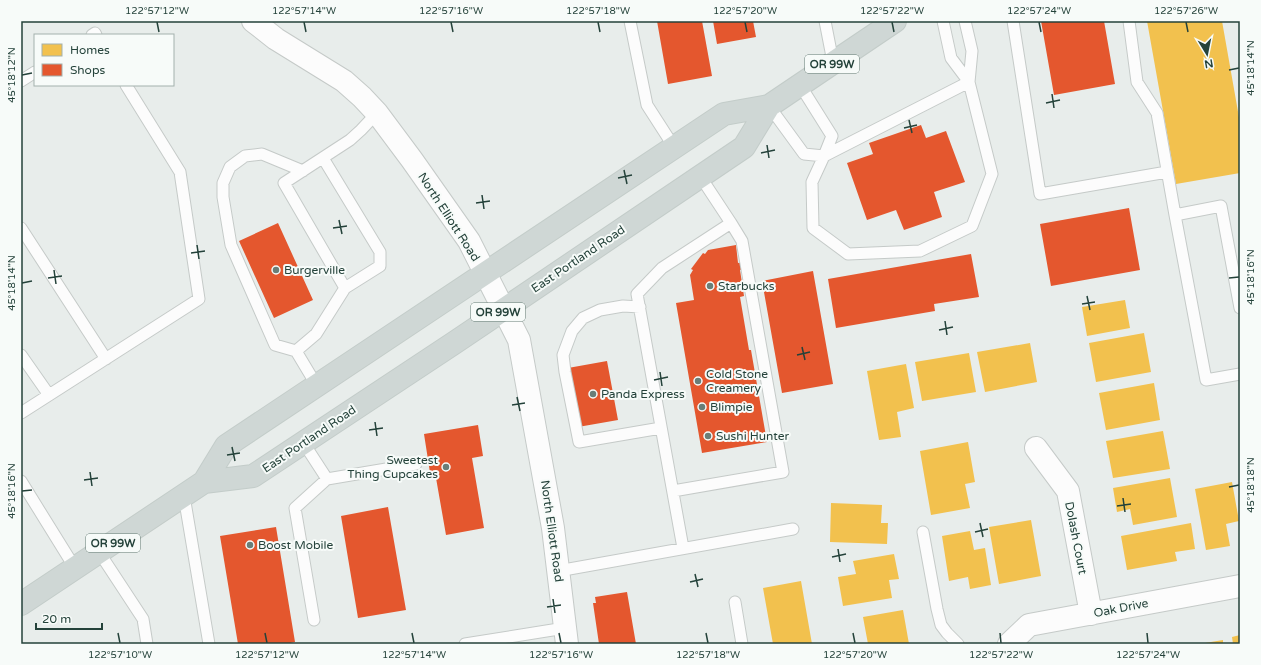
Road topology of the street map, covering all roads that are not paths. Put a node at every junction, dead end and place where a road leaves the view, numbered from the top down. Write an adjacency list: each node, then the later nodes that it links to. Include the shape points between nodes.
1 (253, 21): 16 (street, North Elliott Road, via 276,39 344,81)
2 (630, 21): 17 (lane, via 647,105)
3 (825, 21): 9 (lane)
4 (895, 21): 9 (main road, East Portland Road / OR 99W)
5 (943, 21): 12 (lane, via 952,58)
6 (965, 21): 12 (lane, via 972,51)
7 (1013, 21): 21 (lane, via 1040,194)
8 (1129, 21): 21 (lane, via 1137,82 1157,113)
9 (834, 62): 13 (main road, East Portland Road / OR 99W)
10 (34, 73): 11 (lane)
11 (21, 81)
12 (969, 82): 18 (lane); 18 (lane, via 992,174 972,226 920,251 848,254 813,228 812,182)
13 (800, 85): 15 (main road, East Portland Road / OR 99W); 18 (lane, via 832,136)
14 (127, 86): 33 (lane, via 180,172 199,299)
15 (769, 106): 17 (main road, East Portland Road / OR 99W, via 724,114); 18 (lane, via 804,154); 22 (main road, East Portland Road / OR 99W, via 744,147)
16 (377, 113): 19 (lane, via 350,140); 26 (street, North Elliott Road, via 468,242)
17 (674, 147): 26 (main road, East Portland Road / OR 99W)
18 (824, 156)
19 (323, 158): 20 (lane); 27 (lane, via 380,252 380,266)
20 (303, 171): 27 (lane, via 284,183); 31 (lane, via 262,154 245,156 230,167 222,183 231,245 275,345)
21 (1167, 172): 23 (lane)
22 (700, 176): 24 (lane); 30 (main road, East Portland Road / OR 99W)
23 (1175, 215): 29 (lane, via 1221,206); 34 (lane, via 1206,380)
24 (731, 223): 28 (lane, via 662,268 637,294); 45 (lane, via 742,241 783,472)
25 (21, 228): 33 (lane)
26 (485, 274): 30 (street, North Elliott Road); 35 (main road, East Portland Road / OR 99W)
27 (345, 288): 31 (lane, via 316,334)
28 (640, 307): 38 (lane); 38 (lane, via 623,306 600,310 583,318 572,331 563,354 565,372 579,442)
29 (1240, 308)
30 (503, 309): 39 (main road, East Portland Road / OR 99W); 52 (street, North Elliott Road, via 519,340 553,528)
31 (296, 351): 35 (lane)
32 (21, 355): 36 (lane)
33 (106, 359): 36 (lane)
34 (1240, 374)
35 (317, 386): 44 (main road, East Portland Road / OR 99W, via 226,446)
36 (49, 395): 37 (lane)
37 (21, 413)
38 (661, 428): 45 (lane)
39 (303, 442): 42 (lane); 44 (main road, East Portland Road / OR 99W, via 253,476)
40 (1036, 448): 56 (street, Dolash Court, via 1068,491)
41 (416, 464): 42 (lane)
42 (327, 479): 57 (lane, via 295,508)
43 (21, 481): 51 (lane)
44 (204, 482): 46 (main road, East Portland Road / OR 99W)
45 (673, 491): 49 (lane)
46 (184, 496): 50 (main road, East Portland Road / OR 99W); 60 (lane)
47 (794, 529): 49 (lane)
48 (923, 532): 63 (lane, via 941,625)
49 (684, 548): 52 (lane)
50 (100, 552): 51 (main road, East Portland Road / OR 99W); 59 (lane, via 142,619)
51 (75, 568): 55 (main road, East Portland Road / OR 99W)
52 (558, 571): 58 (street, North Elliott Road)
53 (1240, 586): 56 (street, Oak Drive)
54 (735, 602): 62 (lane)
55 (21, 604)
56 (1091, 614): 64 (street, Oak Drive, via 1029,625)
57 (314, 620)
58 (566, 636): 61 (lane)
59 (147, 644)
60 (209, 644)
61 (465, 644)
62 (742, 644)
63 (958, 644)
64 (1009, 644)

